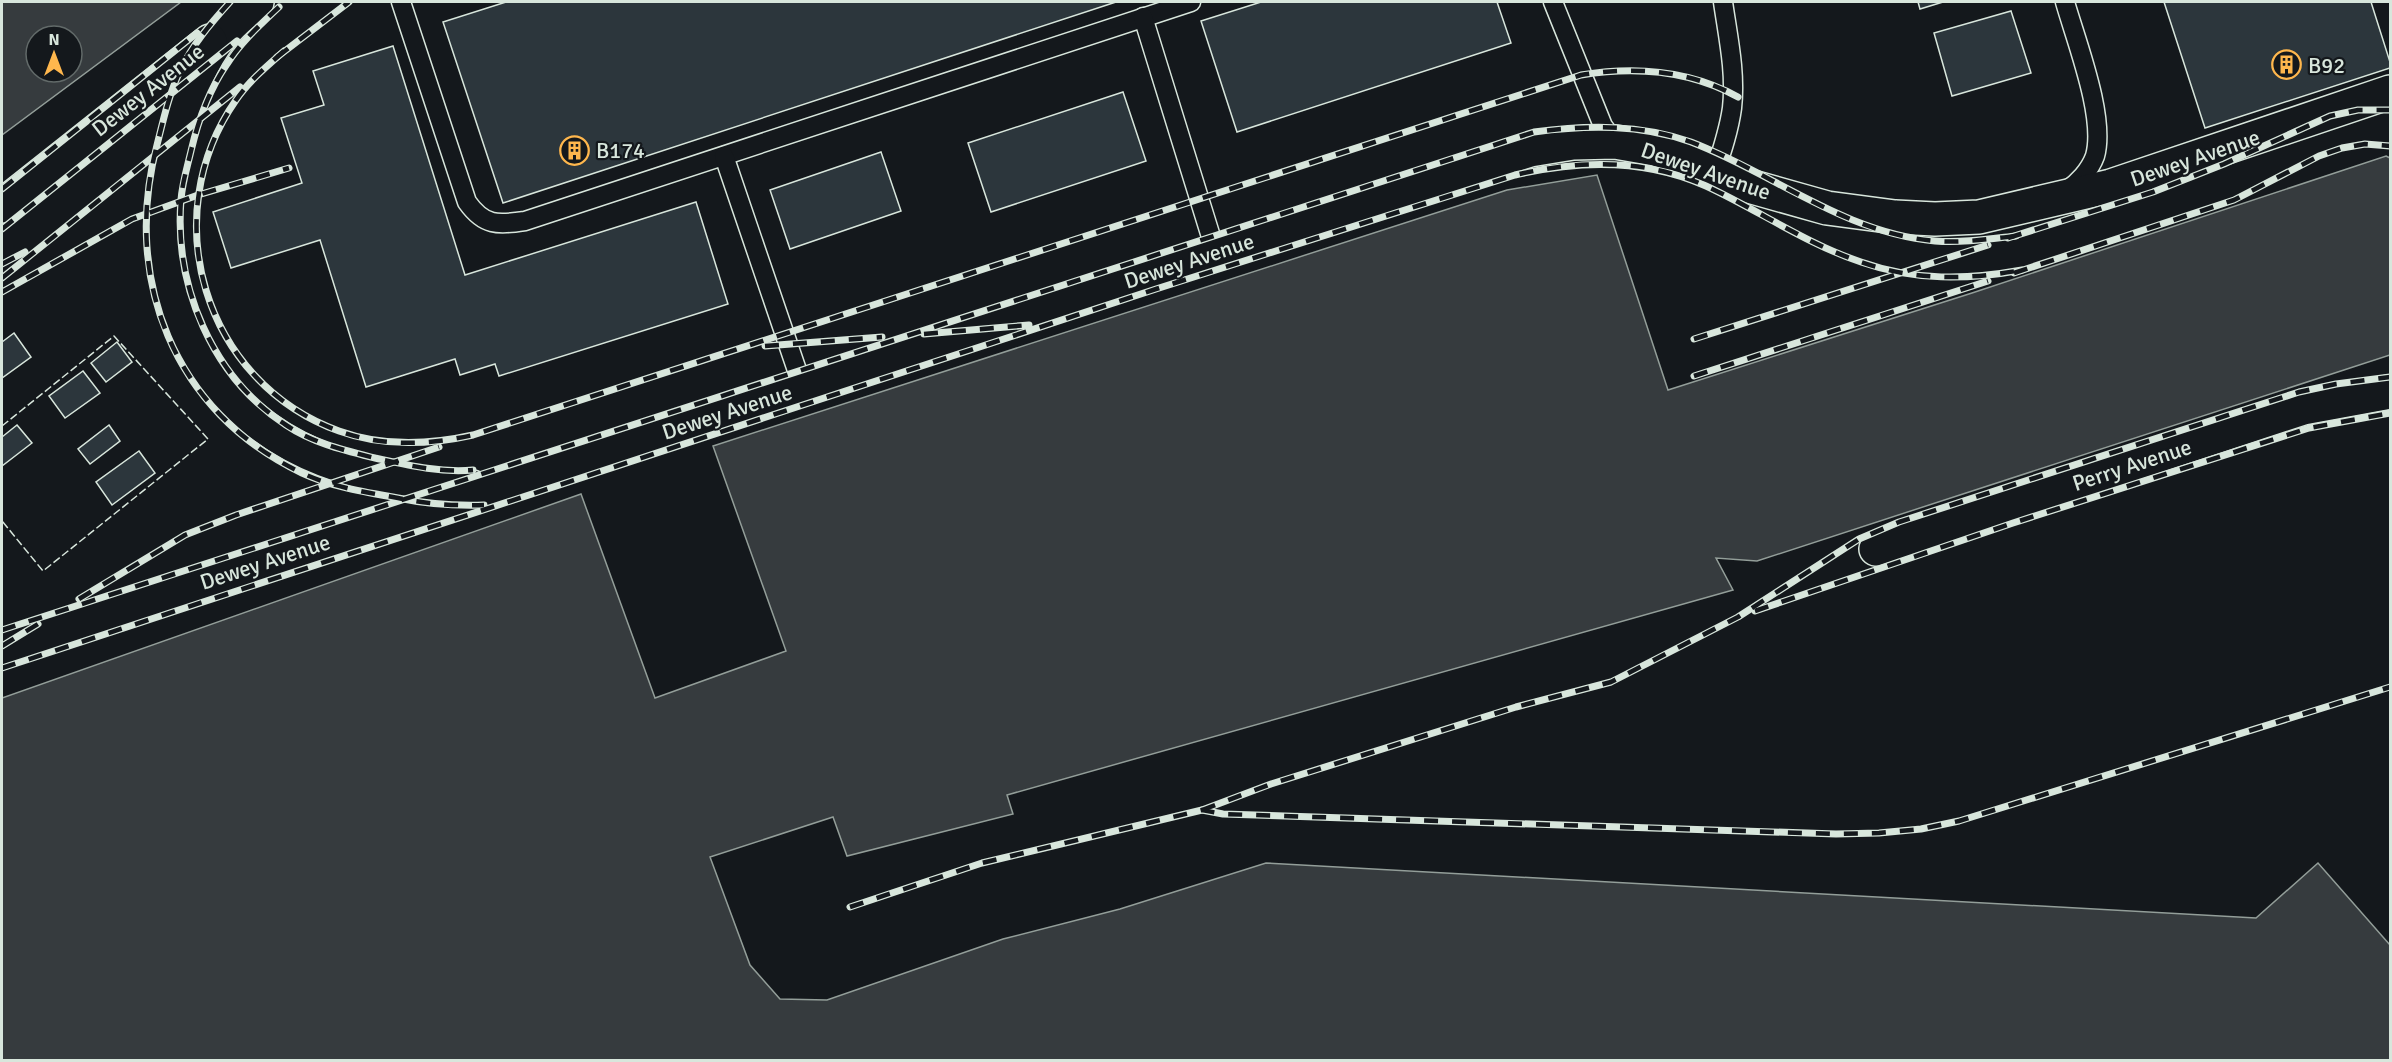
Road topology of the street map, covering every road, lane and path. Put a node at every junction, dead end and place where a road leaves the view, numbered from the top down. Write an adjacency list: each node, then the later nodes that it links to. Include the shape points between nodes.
1 (401, 2): 10 (lane, via 466,202 479,217 503,225 525,221)
2 (1191, 2): 7 (lane)
3 (1553, 2): 9 (lane, via 1603,126)
4 (1723, 2): 11 (lane, via 1733,94)
5 (2065, 2): 12 (lane, via 2098,136 2087,170)
6 (248, 10): 13 (street, Dewey Avenue); 17 (street, via 222,35 200,71 175,138 164,190 165,247 171,283 184,326 205,367 249,417 282,441 327,463 368,475 440,486 470,487)
7 (1143, 17): 10 (lane); 14 (lane)
8 (2391, 92): 12 (street, Dewey Avenue, via 2111,186)
9 (1615, 142): 11 (street, Dewey Avenue, via 1655,149); 14 (street, Dewey Avenue, via 1530,150)
10 (724, 156): 15 (lane)
11 (1715, 172): 12 (street, Dewey Avenue, via 1806,204 1895,217 1979,217)
12 (2057, 198)
13 (2, 206)
14 (1216, 253): 15 (street, Dewey Avenue)
15 (803, 388): 17 (street, Dewey Avenue)
16 (2391, 392): 18 (street, Perry Avenue, via 2303,408)
17 (524, 478): 19 (street, Dewey Avenue)
18 (1876, 549)
19 (2, 650)

